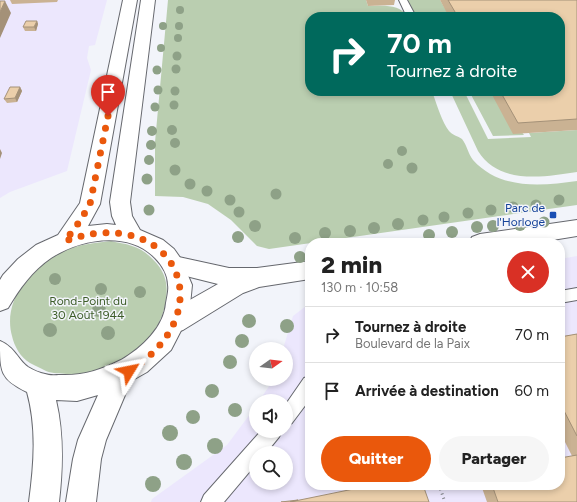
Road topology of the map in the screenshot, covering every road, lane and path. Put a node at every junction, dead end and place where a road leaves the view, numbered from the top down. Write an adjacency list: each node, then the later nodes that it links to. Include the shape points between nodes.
1 (130, 0): 8 (main road, via 90,204)
2 (148, 0): 6 (main road, via 120,202 122,216)
3 (403, 0): 4 (lane)
4 (409, 12)
5 (577, 228): 7 (main road)
6 (132, 235): 8 (main road, via 99,233); 9 (main road, via 154,244)
7 (512, 238)
8 (65, 241): 12 (main road, via 43,252)
9 (174, 265): 11 (main road, via 229,278); 16 (main road, via 180,292)
10 (305, 271): 11 (main road)
11 (257, 278): 16 (main road, via 235,286)
12 (7, 280): 15 (main road)
13 (577, 294): 14 (lane)
14 (565, 296)
15 (0, 301)
16 (174, 322): 18 (main road, via 153,352)
17 (0, 353): 19 (main road, via 15,373)
18 (120, 376): 19 (main road, via 78,388 57,389); 25 (main road, via 92,440)
19 (38, 385): 24 (main road, via 47,418 48,468)
20 (305, 392): 21 (lane)
21 (293, 409)
22 (267, 438): 26 (lane)
23 (441, 490): 27 (path)
24 (44, 502)
25 (81, 502)
26 (211, 502)
27 (445, 502)

